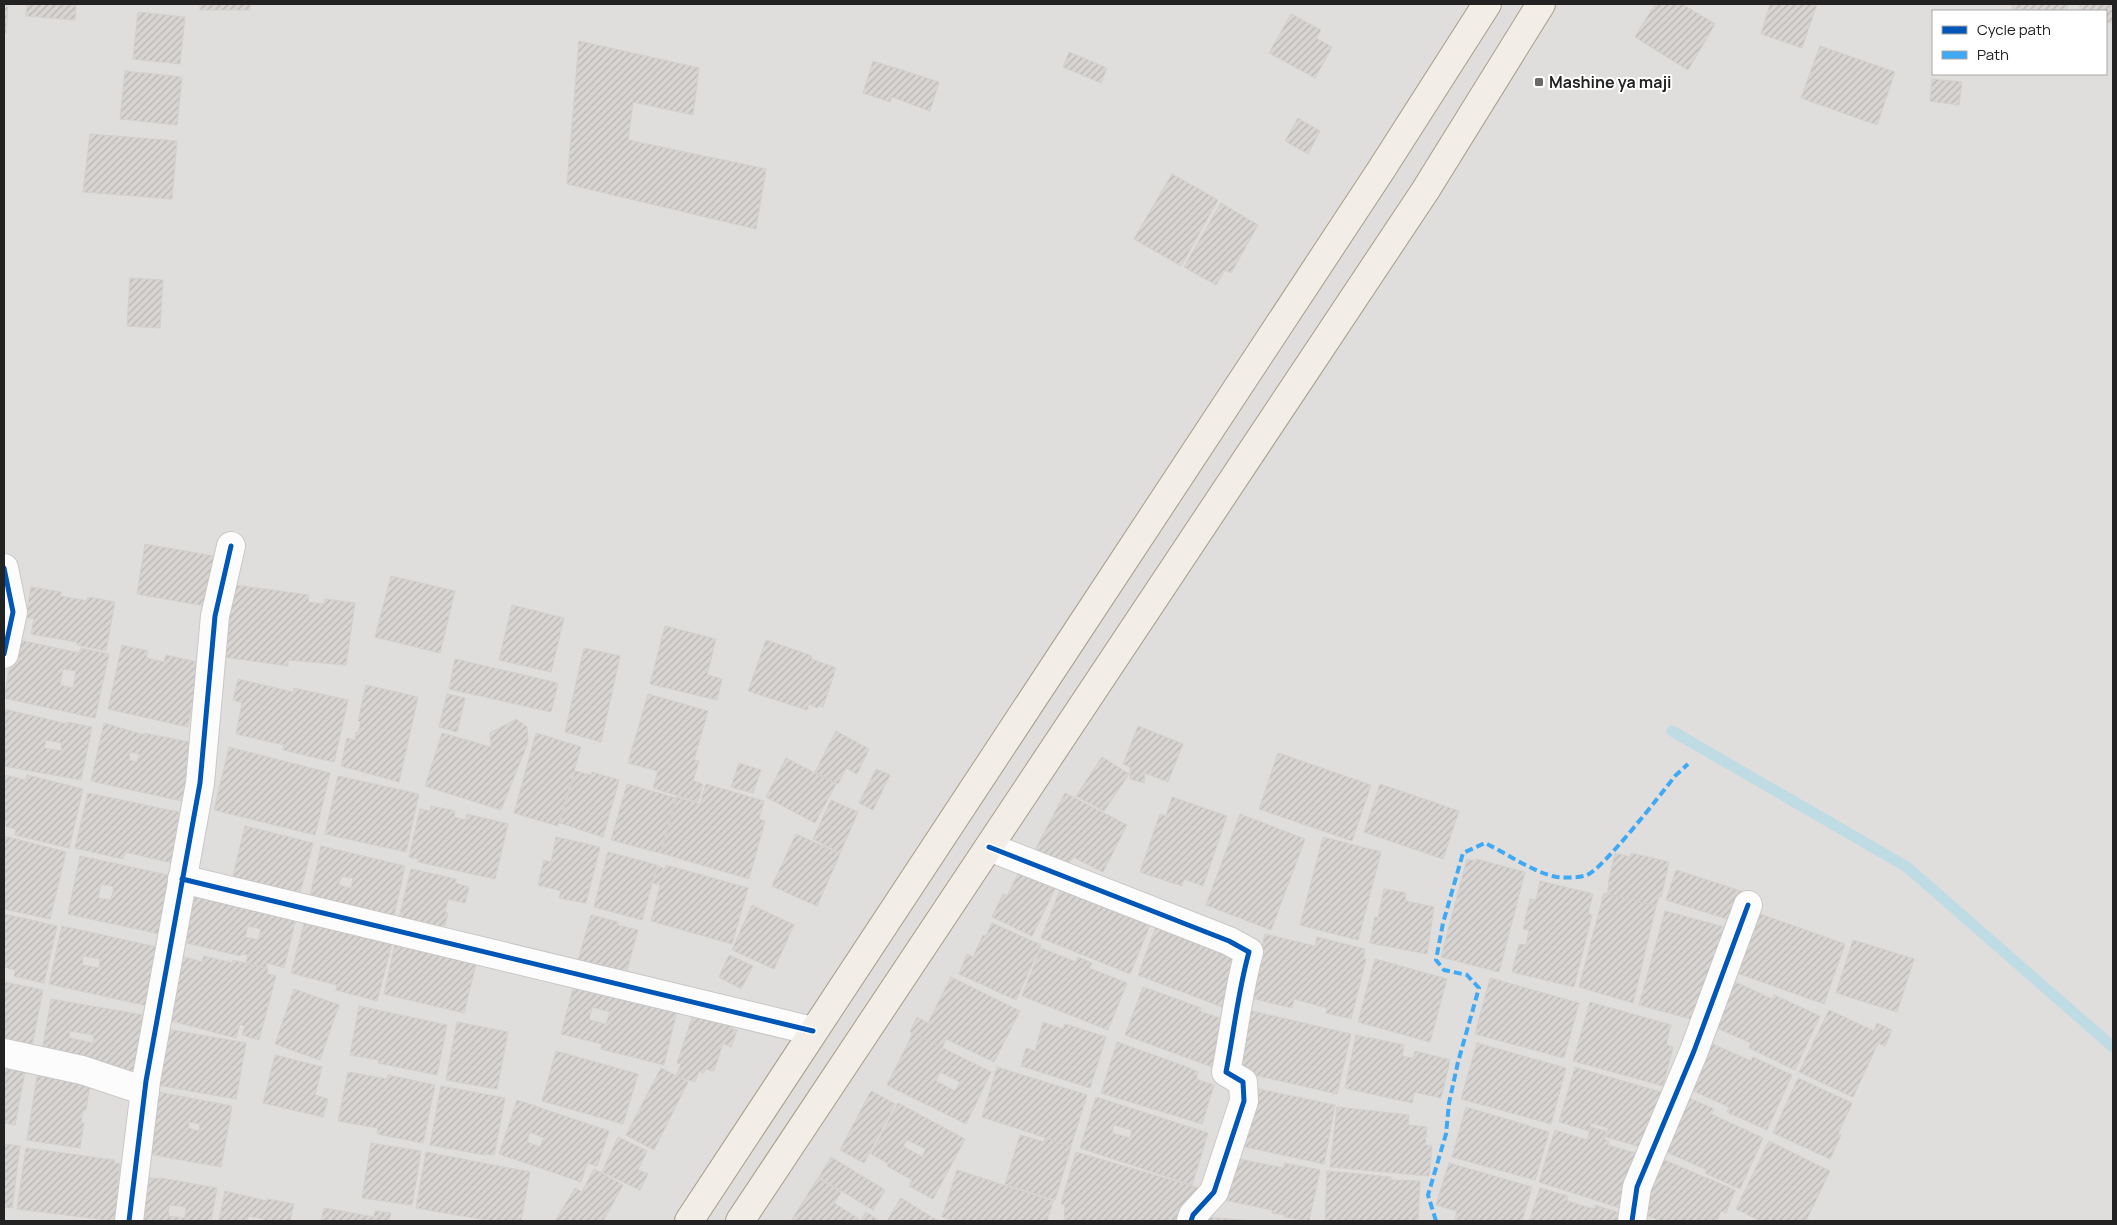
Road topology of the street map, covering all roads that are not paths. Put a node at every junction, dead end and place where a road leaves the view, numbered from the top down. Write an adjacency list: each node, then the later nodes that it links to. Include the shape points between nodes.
1 (1487, 4): 9 (main road, via 1376,178)
2 (1541, 4): 6 (main road, via 1425,191)
3 (231, 546): 7 (street, via 216,616 200,783)
4 (4, 568): 5 (street, via 13,612)
5 (4, 654)
6 (989, 847): 14 (main road); 15 (street, via 1249,952 1226,1072 1243,1082 1244,1101 1214,1192)
7 (182, 880): 9 (street); 11 (street)
8 (1748, 905): 16 (street, via 1694,1051 1637,1188)
9 (813, 1031): 13 (main road)
10 (4, 1053): 11 (street, via 82,1070)
11 (145, 1091): 12 (street)
12 (129, 1221)
13 (688, 1221)
14 (740, 1221)
15 (1191, 1221)
16 (1632, 1221)

